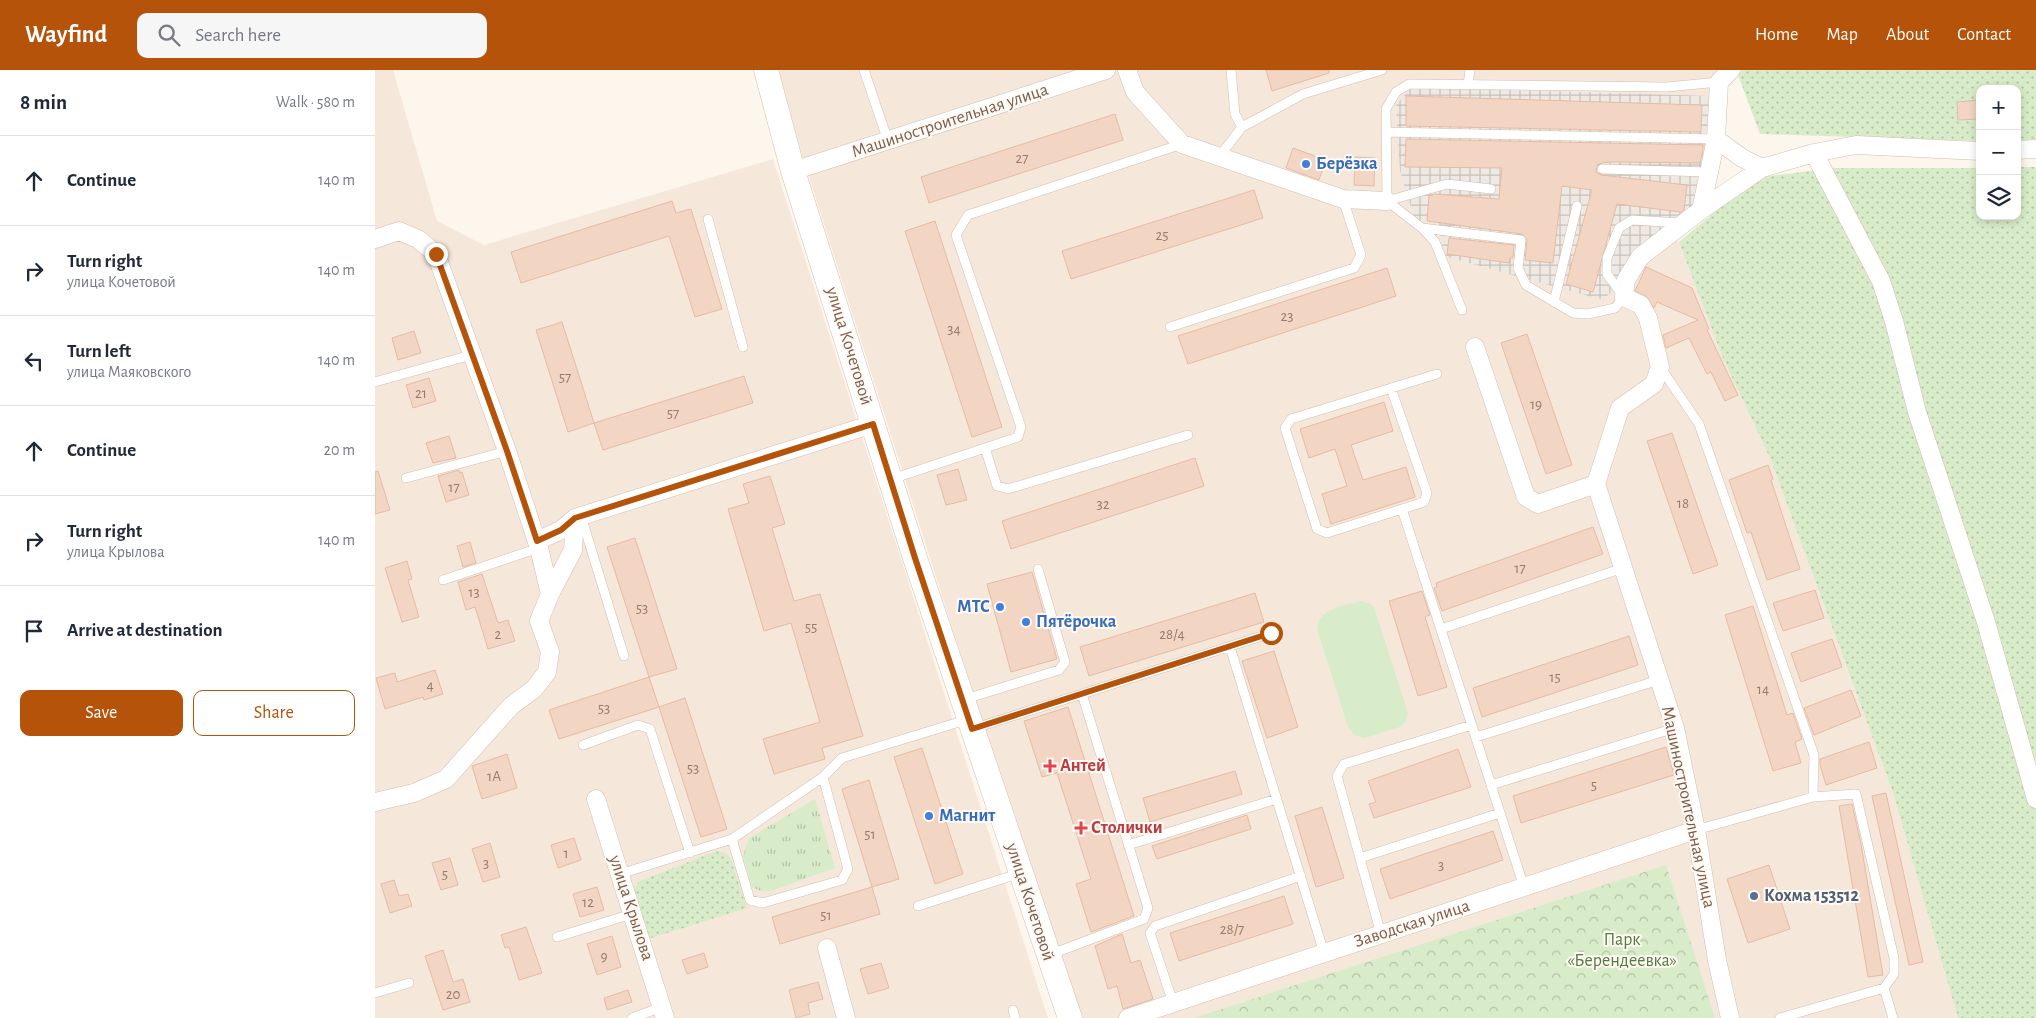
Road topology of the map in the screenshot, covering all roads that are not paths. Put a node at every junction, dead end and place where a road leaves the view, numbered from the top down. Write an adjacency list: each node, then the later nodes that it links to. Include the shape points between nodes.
1 (766, 70): 22 (main road, улица Кочетовой)
2 (864, 70): 13 (lane)
3 (1106, 70): 13 (street, Машиностроительная улица)
4 (1127, 70): 14 (street, via 1135,92)
5 (1231, 70): 10 (lane, via 1235,114)
6 (1382, 70): 10 (lane, via 1303,94)
7 (1470, 70): 9 (lane)
8 (1725, 76): 9 (lane, via 1667,87); 12 (street)
9 (1468, 85): 11 (lane, via 1409,84 1397,92 1386,109)
10 (1242, 127): 19 (lane)
11 (1386, 132): 12 (lane); 26 (lane)
12 (1716, 139): 20 (street); 23 (street)
13 (888, 140): 22 (street, Машиностроительная улица)
14 (1182, 144): 19 (street); 46 (lane, via 968,215 957,235 1021,427 1018,437)
15 (2036, 149): 16 (street)
16 (2021, 150)
17 (1976, 151): 18 (street, via 1856,145)
18 (1814, 153): 20 (street); 74 (street, via 1881,281 1917,412 1986,622)
19 (1219, 156): 25 (street)
20 (1762, 168): 28 (street)
21 (1601, 169): 23 (lane)
22 (793, 171): 44 (main road, улица Кочетовой)
23 (1709, 172): 28 (street)
24 (1491, 189): 26 (lane, via 1447,184)
25 (1343, 199): 26 (street); 36 (lane, via 1361,255 1354,268)
26 (1387, 201): 31 (lane)
27 (1577, 206): 34 (lane)
28 (1701, 210): 30 (street)
29 (708, 219): 37 (lane)
30 (1686, 224): 33 (street, via 1640,257 1625,280); 33 (lane, via 1632,220 1619,228 1607,258 1607,274)
31 (1422, 228): 34 (lane, via 1521,240 1517,268 1526,285); 35 (lane, via 1435,242)
32 (375, 239): 39 (street, via 399,231 419,239 436,254)
33 (1624, 297): 34 (lane, via 1615,308 1588,314 1573,313); 40 (street, via 1641,305 1648,318)
34 (1554, 302)
35 (1462, 310)
36 (1170, 327)
37 (743, 346)
38 (1475, 347): 50 (street, via 1526,497 1538,504)
39 (471, 355): 42 (lane); 47 (street)
40 (1660, 367): 50 (street, via 1654,384 1620,408); 71 (lane, via 1699,424 1813,754)
41 (1437, 374): 43 (lane)
42 (375, 382)
43 (1391, 388): 51 (lane, via 1427,493 1423,502); 51 (lane, via 1291,419 1285,428 1317,529 1327,533)
44 (873, 424): 49 (main road, улица Кочетовой); 52 (street)
45 (1188, 435): 46 (lane, via 1008,489 997,486)
46 (985, 448): 49 (lane)
47 (507, 451): 48 (lane); 53 (street)
48 (406, 478)
49 (891, 480): 64 (main road, улица Кочетовой)
50 (1596, 484): 54 (street, Машиностроительная улица)
51 (1402, 509): 58 (lane)
52 (578, 517): 53 (street); 57 (street, via 573,550); 61 (lane)
53 (538, 544): 56 (lane); 57 (street)
54 (1623, 568): 58 (lane); 62 (street, Машиностроительная улица)
55 (1038, 569): 64 (lane, via 1065,662 1059,670)
56 (443, 580)
57 (550, 594): 75 (street, via 539,621 550,652 547,672 534,689 511,706 446,779 414,793)
58 (1441, 629): 65 (lane)
59 (1271, 633): 60 (lane)
60 (1230, 646): 63 (lane); 73 (lane)
61 (624, 656)
62 (1659, 680): 66 (street, Машиностроительная улица); 67 (lane)
63 (1082, 694): 64 (lane); 79 (lane)
64 (968, 716): 69 (lane, via 842,758); 82 (main road, улица Кочетовой)
65 (1472, 725): 67 (lane); 81 (lane, via 1344,764 1337,776)
66 (1675, 728): 70 (lane); 77 (street, Машиностроительная улица)
67 (1476, 737): 70 (lane)
68 (583, 745): 80 (lane, via 638,725 650,729)
69 (823, 777): 78 (lane); 78 (lane, via 848,869 841,880 763,903 750,900)
70 (1491, 784): 76 (lane)
71 (1813, 797): 77 (lane); 94 (lane, via 1856,794 1894,958 1893,974)
72 (596, 798): 83 (street, улица Крылова)
73 (1277, 799): 79 (lane); 84 (lane)
74 (2036, 799)
75 (375, 802)
76 (1500, 813): 81 (lane); 85 (lane)
77 (1695, 830): 85 (street, Заводская улица); 102 (street, Машиностроительная улица)
78 (732, 839): 80 (lane)
79 (1128, 845): 92 (lane, via 1148,908 1144,920)
80 (690, 853): 83 (lane)
81 (1360, 858): 88 (lane)
82 (1020, 873): 86 (lane); 92 (main road, улица Кочетовой)
83 (620, 874): 87 (street, улица Крылова)
84 (1301, 876): 91 (lane); 96 (lane, via 1155,926 1150,933)
85 (1524, 887): 88 (street, Заводская улица)
86 (918, 906)
87 (633, 914): 89 (lane); 97 (street, улица Крылова)
88 (1381, 934): 91 (street, Заводская улица)
89 (557, 937)
90 (827, 948): 99 (street)
91 (1324, 953): 96 (street, Заводская улица)
92 (1047, 956): 100 (main road, улица Кочетовой)
93 (409, 984): 95 (lane)
94 (1884, 988): 103 (lane); 104 (lane)
95 (375, 993)
96 (1173, 1003): 101 (street, Заводская улица)
97 (664, 1012): 98 (lane)
98 (632, 1018)
99 (846, 1018)
100 (1070, 1018)
101 (1127, 1018)
102 (1730, 1018)
103 (1780, 1018)
104 (1893, 1018)

